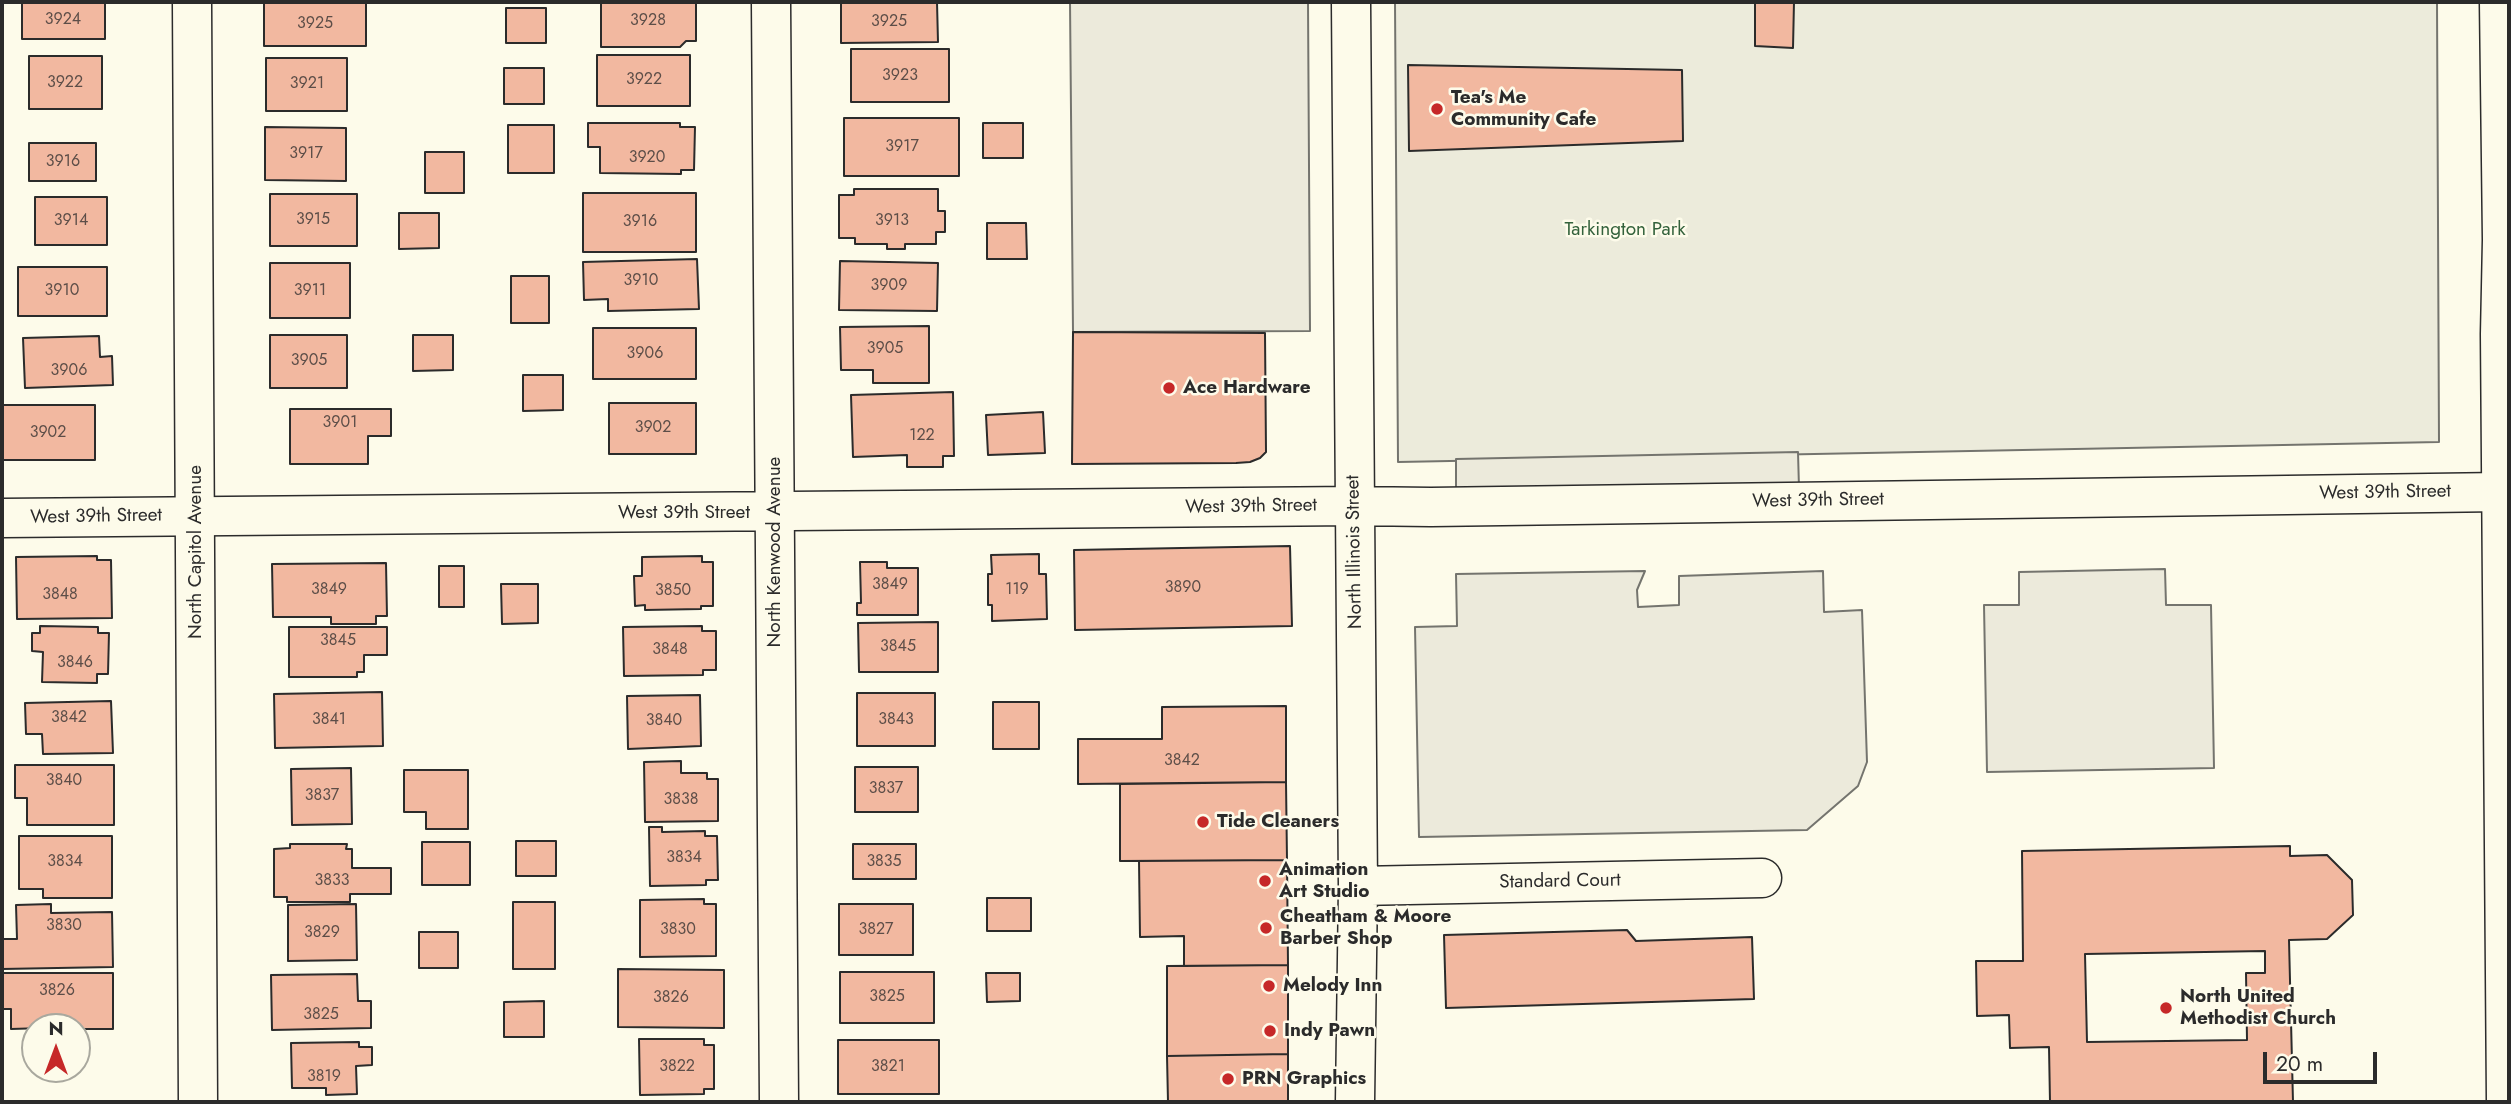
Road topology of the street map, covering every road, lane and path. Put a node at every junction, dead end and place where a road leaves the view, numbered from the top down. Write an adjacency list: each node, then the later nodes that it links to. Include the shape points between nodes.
1 (192, 2): 8 (street, North Capitol Avenue)
2 (771, 2): 7 (street, North Kenwood Avenue)
3 (1351, 2): 6 (street, North Illinois Street)
4 (2499, 2): 5 (street)
5 (2501, 492): 6 (street, West 39th Street); 10 (street)
6 (1354, 506): 7 (street, West 39th Street); 12 (street, North Illinois Street)
7 (775, 512): 8 (street, West 39th Street); 14 (street, North Kenwood Avenue)
8 (196, 516): 9 (street, West 39th Street); 13 (street, North Capitol Avenue)
9 (2, 517)
10 (2507, 808): 16 (street)
11 (1762, 878): 12 (street, Standard Court)
12 (1358, 886): 15 (street, North Illinois Street)
13 (198, 1102)
14 (779, 1102)
15 (1355, 1102)
16 (2506, 1102)

